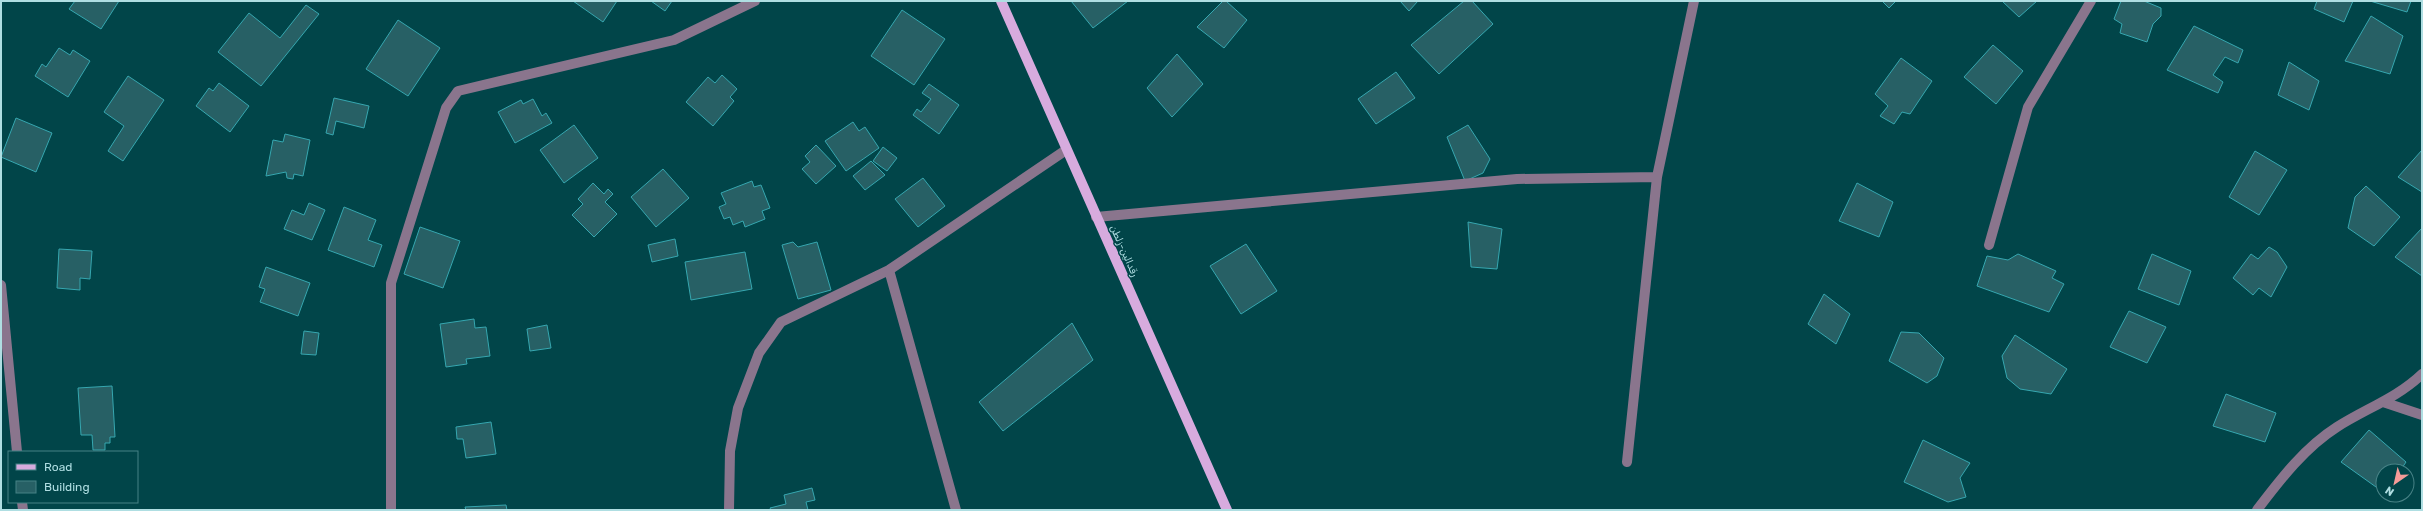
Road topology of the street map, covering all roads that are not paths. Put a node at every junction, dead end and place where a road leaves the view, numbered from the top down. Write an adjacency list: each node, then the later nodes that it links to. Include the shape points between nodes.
1 (754, 1): 16 (street, via 674,40 458,92 446,108 391,283)
2 (1001, 1): 5 (main road, رقدالين-زلطن)
3 (1694, 1): 6 (street)
4 (2091, 1): 8 (street, via 2028,107)
5 (1066, 150): 7 (main road, رقدالين-زلطن); 9 (street)
6 (1657, 177): 7 (street, via 1517,179); 15 (street)
7 (1096, 217): 19 (main road, رقدالين-زلطن)
8 (1989, 246)
9 (889, 270): 17 (street, via 781,322 759,353 738,408 730,451); 18 (street)
10 (1, 285): 14 (street)
11 (2422, 374): 12 (street, via 2410,386)
12 (2383, 402): 13 (street); 20 (street, via 2335,428 2282,477)
13 (2422, 415)
14 (17, 451)
15 (1627, 462)
16 (391, 510)
17 (729, 510)
18 (956, 510)
19 (1227, 510)
20 (2257, 510)

